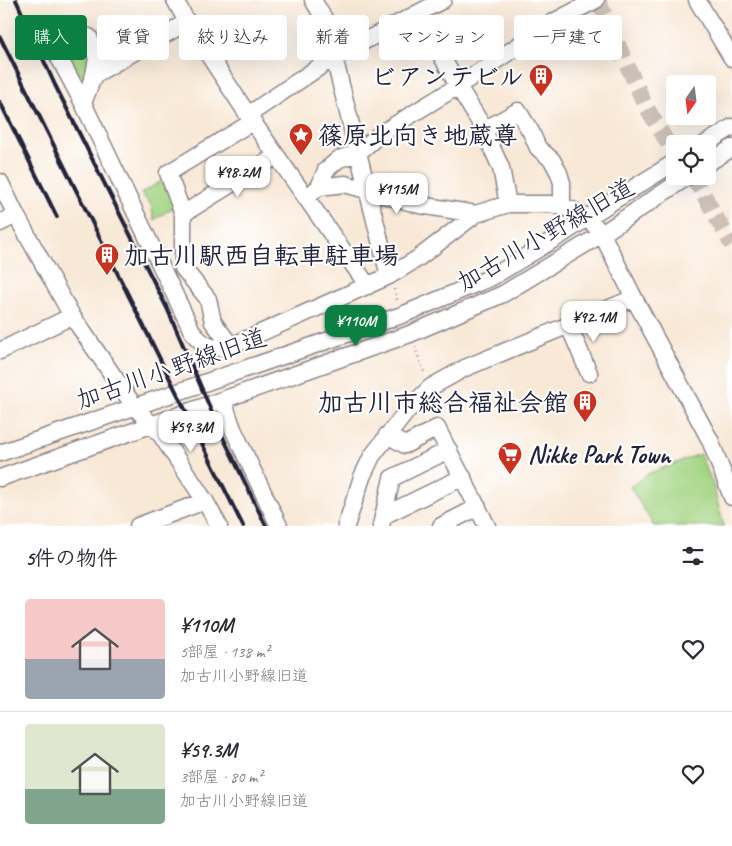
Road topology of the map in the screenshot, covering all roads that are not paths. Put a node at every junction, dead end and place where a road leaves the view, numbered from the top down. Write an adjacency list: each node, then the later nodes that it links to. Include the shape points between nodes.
1 (175, 0): 6 (street)
2 (312, 0): 7 (street)
3 (596, 0): 15 (street, via 555,21)
4 (697, 0): 10 (street)
5 (429, 5): 9 (street); 15 (street)
6 (183, 15)
7 (321, 15)
8 (179, 27): 14 (street)
9 (369, 38)
10 (732, 58)
11 (212, 60): 17 (street)
12 (330, 60): 17 (street)
13 (335, 60): 22 (street)
14 (94, 75): 16 (street); 16 (street, via 98,58 89,37 77,36 56,48)
15 (458, 86): 19 (street); 22 (street, via 380,134)
16 (84, 103): 44 (street, via 192,331 206,345 222,349)
17 (250, 118): 23 (street); 33 (street, via 168,173)
18 (732, 126): 20 (street)
19 (484, 130): 31 (street, via 501,168); 32 (street, via 518,111 538,148 552,160 559,173)
20 (716, 137)
21 (732, 148): 24 (street)
22 (358, 153): 28 (street, via 339,158 326,170); 29 (street)
23 (276, 156): 30 (street); 33 (street)
24 (716, 158)
25 (666, 168): 36 (street, 加古川小野線旧道)
26 (0, 182): 35 (street)
27 (675, 185): 38 (street, 加古川小野線旧道)
28 (319, 187): 29 (street, via 344,184); 30 (street)
29 (367, 190): 34 (street, via 420,205); 39 (street)
30 (306, 198): 40 (street)
31 (508, 204): 32 (street); 34 (street)
32 (562, 207): 36 (street)
33 (183, 214): 44 (street, via 184,268 208,299 213,322)
34 (476, 214): 39 (street)
35 (16, 215): 37 (street); 42 (street)
36 (588, 218): 38 (street); 48 (street, 加古川小野線旧道, via 492,277 402,315)
37 (0, 223)
38 (602, 234): 41 (street); 47 (street, 加古川小野線旧道, via 503,294 407,336)
39 (389, 276): 40 (street)
40 (368, 286): 44 (street)
41 (634, 298): 43 (street); 55 (street, via 710,440)
42 (72, 316): 45 (street); 48 (street)
43 (570, 326): 46 (street); 50 (street, via 465,368 430,387)
44 (231, 346)
45 (0, 351)
46 (589, 373)
47 (223, 400): 49 (street, 加古川小野線旧道); 62 (street, via 232,429)
48 (134, 406): 49 (street); 52 (street, 加古川小野線旧道)
49 (151, 426): 54 (street, 加古川小野線旧道); 56 (street, via 161,435)
50 (387, 435): 51 (street, via 405,445 437,428); 63 (street, via 362,477)
51 (449, 450): 53 (street); 58 (street, via 392,478)
52 (0, 454)
53 (463, 477): 57 (street); 58 (street)
54 (0, 478)
55 (732, 497)
56 (205, 501): 60 (street); 61 (street)
57 (472, 516): 59 (street); 64 (street)
58 (382, 521)
59 (445, 525)
60 (138, 526)
61 (219, 526)
62 (278, 526)
63 (346, 526)
64 (487, 526)

